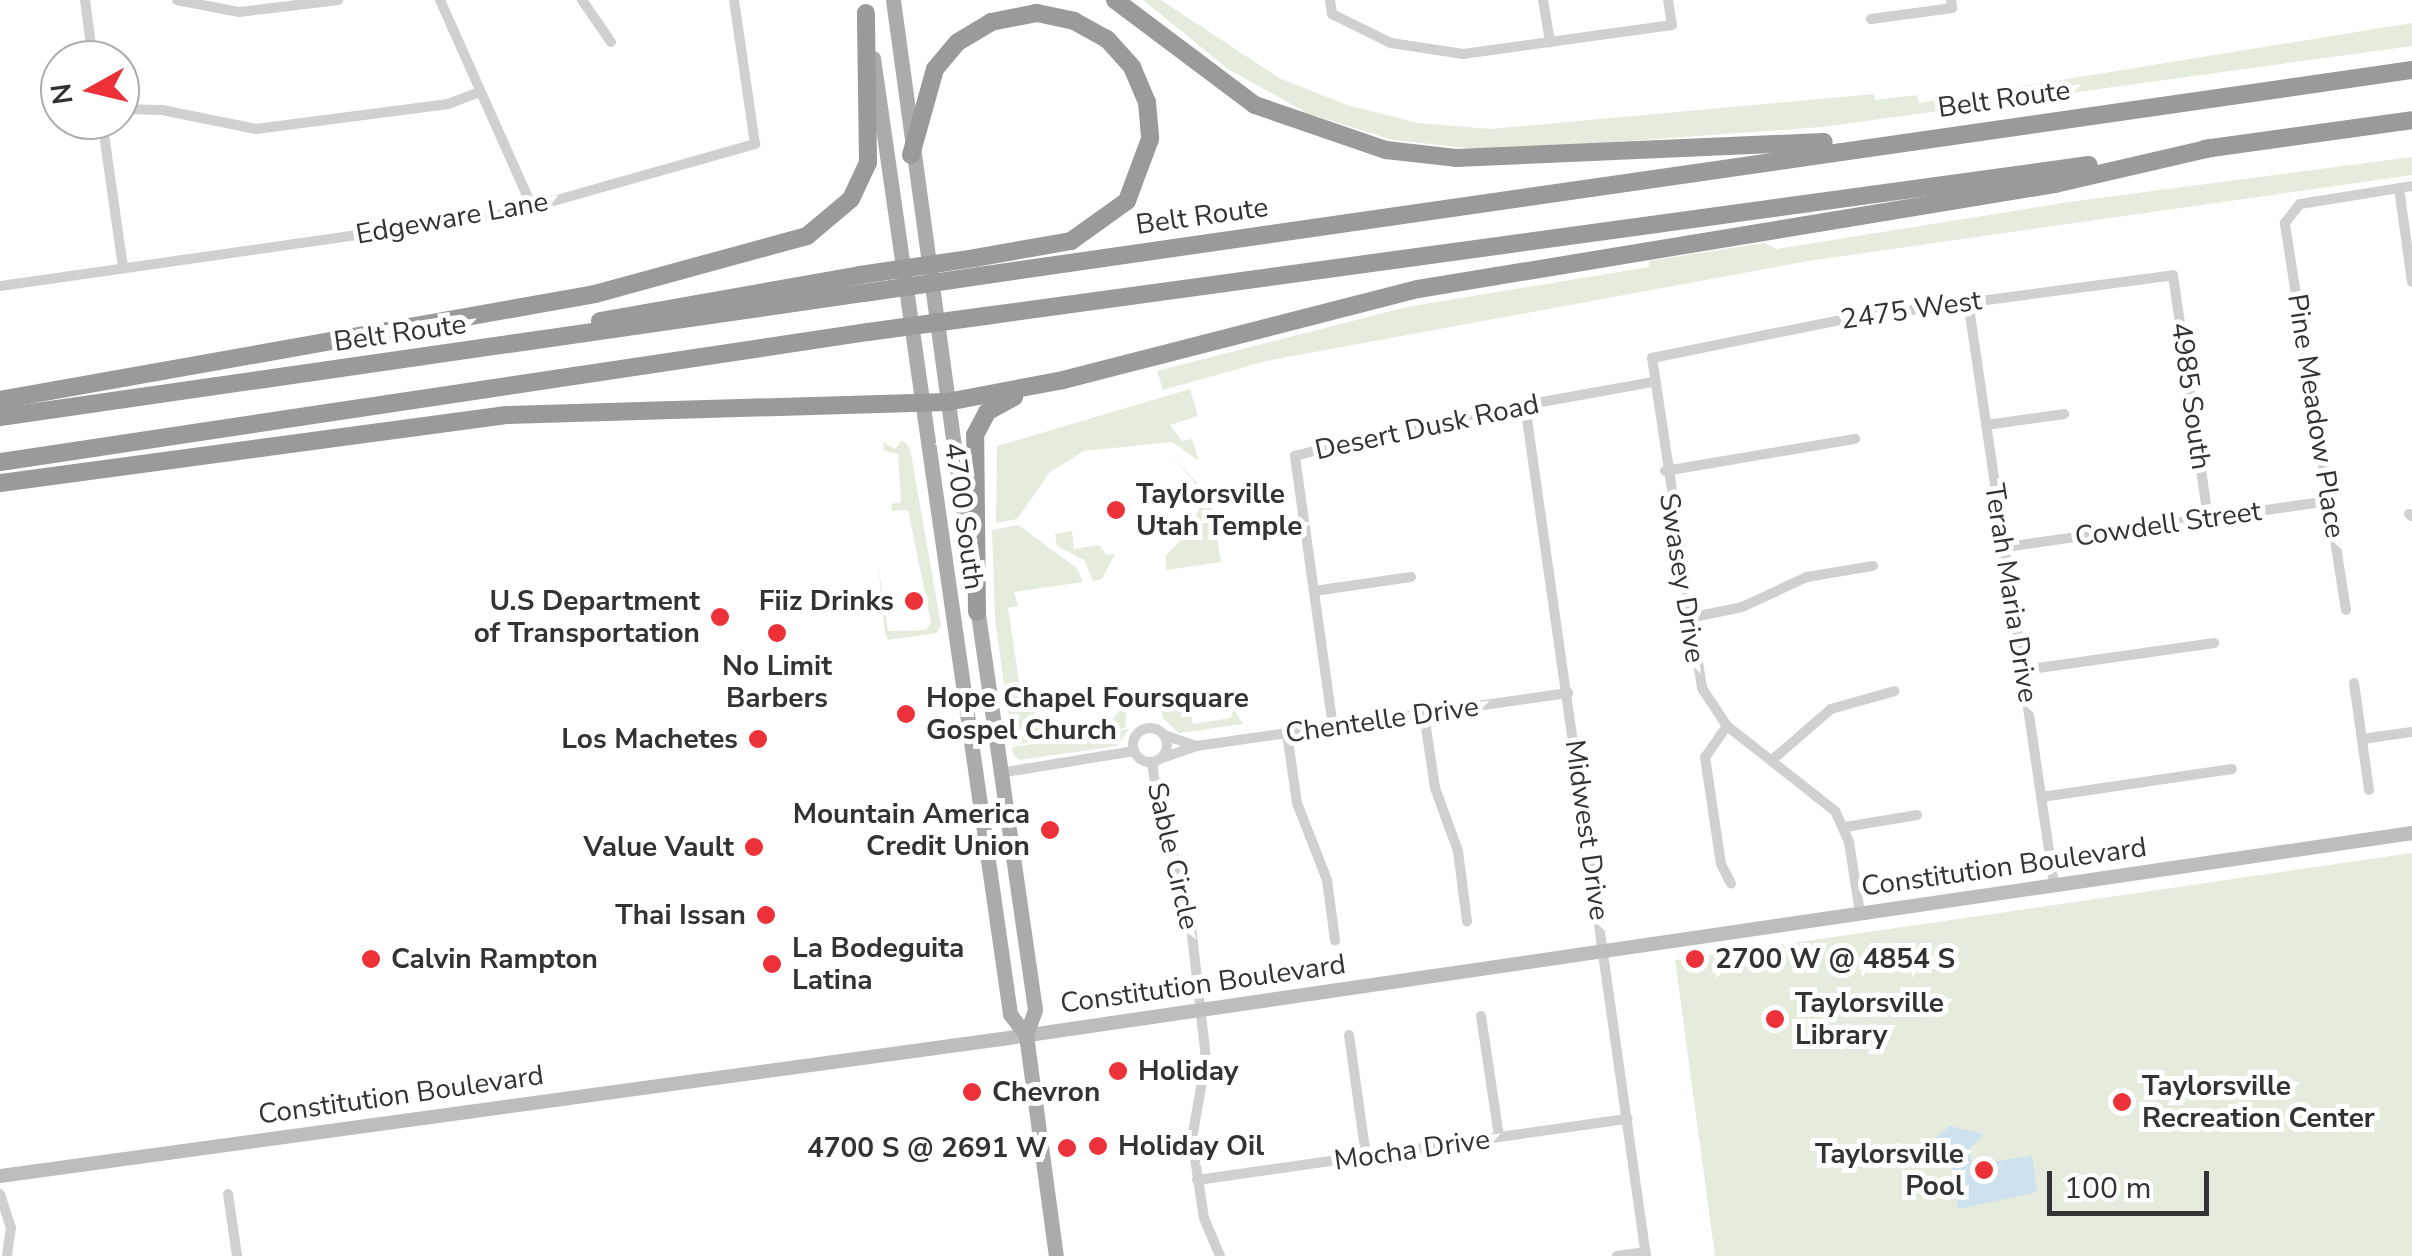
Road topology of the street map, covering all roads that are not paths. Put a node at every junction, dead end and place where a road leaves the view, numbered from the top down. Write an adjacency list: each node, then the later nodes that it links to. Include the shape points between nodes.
1 (84, 0): 15 (street)
2 (178, 0): 3 (street, via 239,12)
3 (338, 0)
4 (440, 0): 19 (street)
5 (582, 0): 16 (street)
6 (734, 0): 28 (street, Edgeware Lane, via 755,144)
7 (893, 0): 25 (main road, 4700 South)
8 (1115, 0): 22 (highway, via 1255,106 1386,150 1502,157)
9 (1330, 0): 17 (street, via 1332,14 1391,43 1437,54)
10 (1544, 0): 17 (street)
11 (1668, 0): 17 (street, via 1672,25)
12 (1951, 0): 14 (street, via 1952,8)
13 (865, 6): 38 (highway, via 868,164 851,199 807,236 594,294); 40 (main road, 4700 South)
14 (1871, 19)
15 (90, 40)
16 (611, 42)
17 (1550, 42)
18 (2412, 70): 22 (highway, Belt Route)
19 (480, 92): 20 (street, via 448,104 273,128); 28 (street)
20 (140, 111)
21 (2412, 120): 24 (highway)
22 (1924, 138): 29 (highway, Belt Route)
23 (105, 140): 30 (street)
24 (2211, 148): 36 (highway, via 2055,184 1418,289); 46 (highway, bridge, via 868,332)
25 (911, 155): 29 (highway, via 934,69 958,42 990,22 1028,14 1065,18 1100,33 1132,67 1147,102 1150,140 1127,201 1071,241); 39 (main road, 4700 South)
26 (2412, 186): 27 (street)
27 (2399, 188): 32 (street); 49 (street, Pine Meadow Place, via 2300,204 2285,222)
28 (532, 207): 30 (street, Edgeware Lane)
29 (977, 267): 43 (highway, Belt Route, bridge, via 541,340)
30 (124, 268): 33 (street, Edgeware Lane)
31 (2173, 274): 34 (street, 2475 West); 50 (street, 4985 South)
32 (2412, 282)
33 (0, 286)
34 (1968, 301): 35 (street, 2475 West); 44 (street, Terah Maria Drive)
35 (1652, 358): 37 (street, Swasey Drive)
36 (1064, 380): 39 (highway); 56 (highway, via 998,404 976,428)
37 (1652, 382): 41 (street, Desert Dusk Road); 47 (street, Swasey Drive)
38 (0, 400)
39 (947, 402): 40 (highway); 56 (main road, 4700 South)
40 (922, 405): 48 (highway, via 506,415); 89 (main road, 4700 South, via 1010,1014)
41 (1525, 405): 54 (street, Desert Dusk Road, via 1294,456); 62 (street, Midwest Drive)
42 (2064, 414): 44 (street)
43 (0, 418)
44 (1986, 425): 51 (street, Terah Maria Drive)
45 (1855, 439): 47 (street)
46 (0, 462)
47 (1665, 471): 57 (street, Swasey Drive)
48 (0, 484)
49 (2330, 501): 50 (street, Cowdell Street); 55 (street, Pine Meadow Place)
50 (2208, 518): 51 (street, Cowdell Street)
51 (2006, 547): 59 (street, Terah Maria Drive)
52 (1873, 566): 57 (street, via 1806,577 1742,607)
53 (1411, 577): 54 (street)
54 (1314, 590): 64 (street, Desert Dusk Road)
55 (2346, 610)
56 (977, 612): 75 (main road, 4700 South)
57 (1689, 618): 65 (street, Swasey Drive, via 1702,688)
58 (2214, 644): 59 (street)
59 (2024, 670): 77 (street, Terah Maria Drive)
60 (2354, 682): 69 (street)
61 (1895, 692): 73 (street, via 1831,709)
62 (1568, 694): 63 (street, Chentelle Drive); 86 (street, Midwest Drive)
63 (1424, 714): 64 (street, Chentelle Drive); 84 (street, via 1435,788 1458,851)
64 (1333, 726): 67 (street, Chentelle Drive)
65 (1727, 726): 73 (street, Swasey Drive); 81 (street, via 1705,757 1721,864)
66 (2412, 732): 69 (street)
67 (1287, 733): 70 (street, Chentelle Drive); 85 (street, via 1298,803 1327,880)
68 (1164, 734): 70 (street, Chentelle Drive); 71 (street, via 1144,729); 72 (street)
69 (2362, 739): 76 (street)
70 (1196, 746): 72 (street, Chentelle Drive)
71 (1134, 750): 72 (street); 75 (street)
72 (1157, 760): 87 (street, Sable Circle, via 1162,828 1184,879)
73 (1772, 760): 79 (street, Swasey Drive, via 1823,798)
74 (2232, 770): 77 (street)
75 (1000, 773): 89 (main road, 4700 South, via 1035,1010)
76 (2369, 790)
77 (2042, 796): 82 (street, Terah Maria Drive)
78 (1918, 815): 79 (street)
79 (1845, 827): 83 (street)
80 (2412, 833): 82 (main road, Constitution Boulevard)
81 (1731, 884)
82 (2054, 884): 83 (main road, Constitution Boulevard)
83 (1860, 913): 86 (main road, Constitution Boulevard)
84 (1467, 922)
85 (1335, 940)
86 (1605, 950): 87 (main road, Constitution Boulevard); 91 (street, Midwest Drive)
87 (1201, 1010): 89 (main road, Constitution Boulevard); 95 (street, Sable Circle, via 1206,1058 1192,1139)
88 (1481, 1016): 92 (street)
89 (1026, 1035): 94 (main road, Constitution Boulevard); 102 (main road, 4700 South)
90 (1349, 1035): 93 (street)
91 (1628, 1120): 92 (street, Mocha Drive); 99 (street, Midwest Drive)
92 (1498, 1138): 93 (street, Mocha Drive)
93 (1366, 1156): 95 (street, Mocha Drive)
94 (0, 1176)
95 (1197, 1180): 103 (street, Sable Circle)
96 (0, 1194): 98 (street, via 10,1227)
97 (228, 1194): 101 (street)
98 (2, 1236): 100 (street)
99 (1646, 1254): 104 (street)
100 (7, 1256)
101 (237, 1256)
102 (1056, 1256)
103 (1220, 1256)
104 (1618, 1256)

